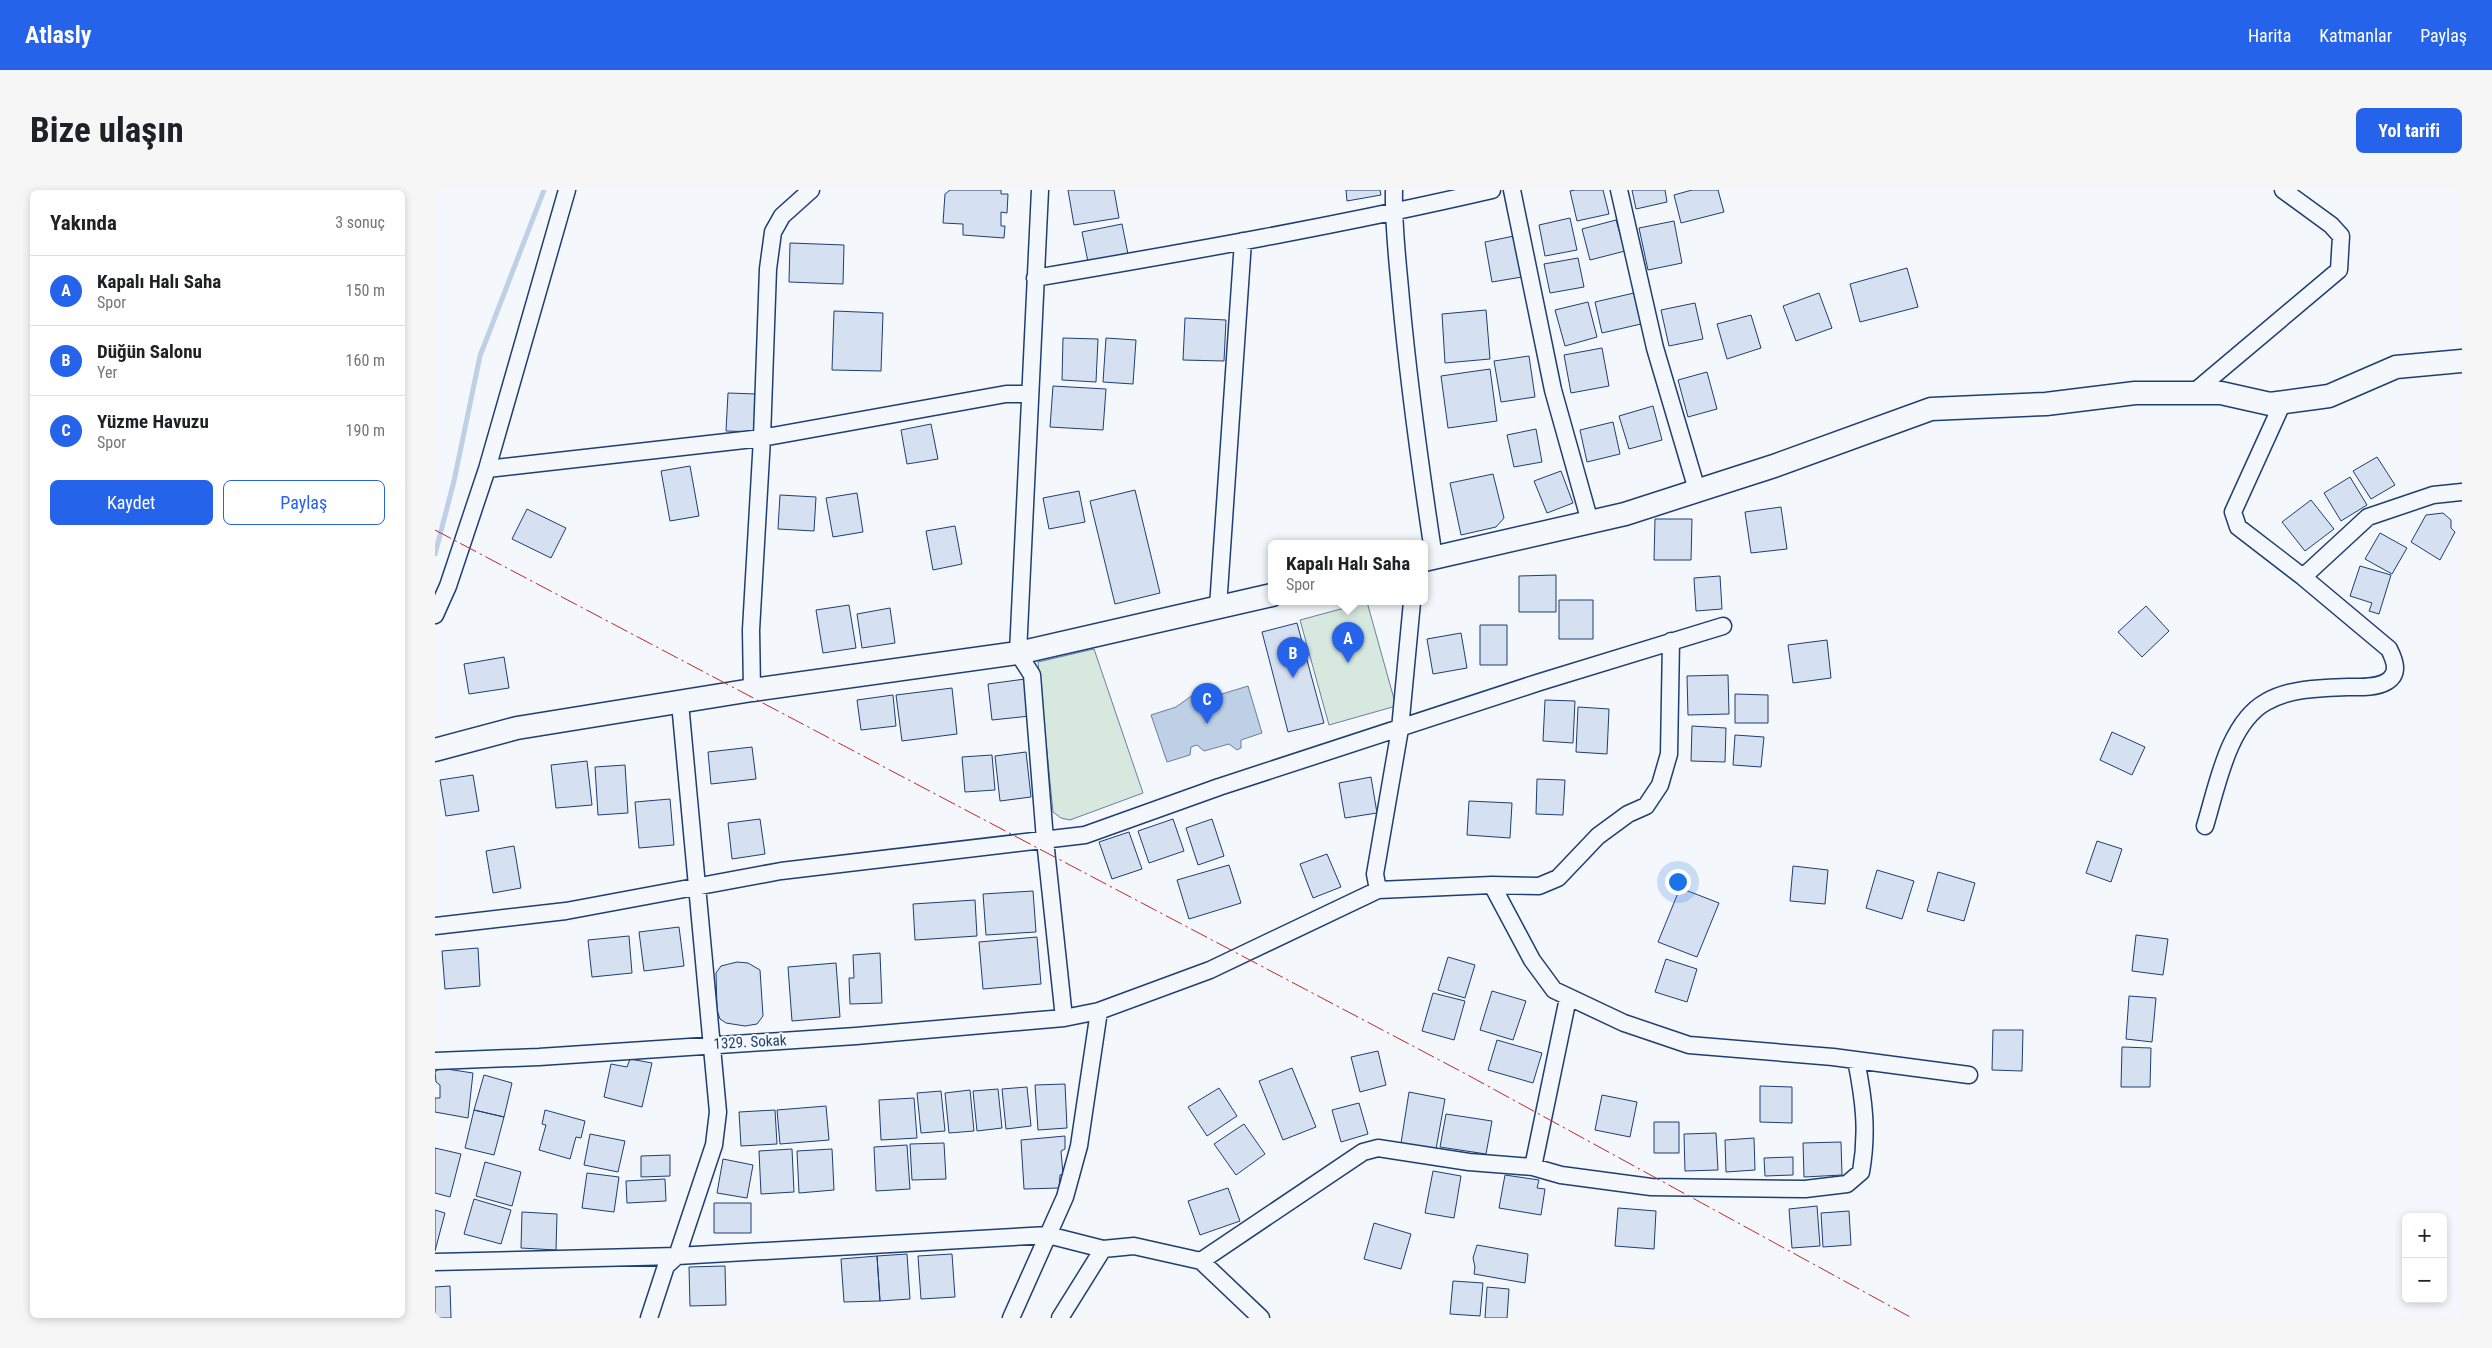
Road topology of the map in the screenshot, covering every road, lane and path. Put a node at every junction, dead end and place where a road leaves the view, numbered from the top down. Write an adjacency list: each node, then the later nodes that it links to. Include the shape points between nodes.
1 (567, 190): 17 (street)
2 (811, 190): 16 (street, via 783,216 773,232 768,269)
3 (1041, 190): 11 (street)
4 (1394, 190): 9 (street)
5 (1491, 190): 9 (street)
6 (1512, 190): 20 (street, via 1553,390)
7 (1619, 190): 18 (street, via 1655,348)
8 (2283, 190): 13 (street, via 2341,236 2339,270)
9 (1393, 213): 10 (street); 21 (street)
10 (1243, 241): 11 (street); 26 (street)
11 (1035, 278): 14 (street)
12 (2462, 361): 15 (street, via 2395,367 2329,396)
13 (2193, 393): 15 (street, via 2221,393); 18 (street, via 2135,393 2046,404 1931,409 1774,466)
14 (1029, 394): 16 (street, via 1007,394); 30 (street)
15 (2276, 403): 23 (street, via 2233,512 2238,527)
16 (762, 438): 17 (street); 31 (street, via 751,630)
17 (487, 469): 27 (street, via 448,586)
18 (1697, 490): 20 (street)
19 (2462, 492): 23 (street, via 2433,495 2368,517)
20 (1590, 522): 22 (street)
21 (1427, 540)
22 (1429, 559)
23 (2303, 577): 35 (street, via 2389,650 2396,669 2385,683 2300,691 2265,702 2237,731)
24 (1268, 596): 26 (street)
25 (1412, 605): 33 (street)
26 (1218, 607): 30 (street)
27 (435, 615)
28 (1723, 626): 29 (street)
29 (1671, 641): 33 (street); 38 (street, via 1669,754 1660,785 1646,806 1628,814 1599,836 1558,878 1539,886)
30 (1018, 653): 31 (street); 36 (street, via 1032,675)
31 (752, 690): 32 (street)
32 (680, 703): 34 (street, via 517,728); 37 (street)
33 (1401, 728): 36 (street, via 1085,835); 39 (street, via 1375,874)
34 (435, 750)
35 (2205, 826)
36 (1045, 840): 37 (street, via 781,870); 43 (street)
37 (697, 885): 40 (street, via 566,911); 44 (street)
38 (1492, 885): 39 (street); 41 (street, via 1532,960 1554,990)
39 (1378, 890): 42 (street, 1329. Sokak, via 1210,970)
40 (435, 926)
41 (1568, 998): 45 (street, via 1624,1023 1689,1045); 48 (street)
42 (1099, 1011): 43 (street, 1329. Sokak); 49 (street, via 1079,1146 1065,1197)
43 (1064, 1018): 44 (street, 1329. Sokak, via 856,1036)
44 (713, 1044): 46 (street, 1329. Sokak); 51 (street, via 718,1112 714,1146)
45 (1856, 1060): 47 (street); 48 (street, via 1865,1104 1865,1147 1861,1172 1847,1184 1805,1189 1651,1187 1561,1175)
46 (435, 1061)
47 (1969, 1075)
48 (1533, 1167): 52 (street, via 1469,1162 1378,1148 1370,1150)
49 (1048, 1235): 50 (street); 51 (street); 55 (street)
50 (1103, 1248): 52 (street, via 1134,1246); 56 (street)
51 (677, 1256): 53 (street); 54 (street, via 666,1266)
52 (1201, 1261): 57 (street)
53 (435, 1262)
54 (649, 1318)
55 (1011, 1318)
56 (1059, 1318)
57 (1261, 1318)

